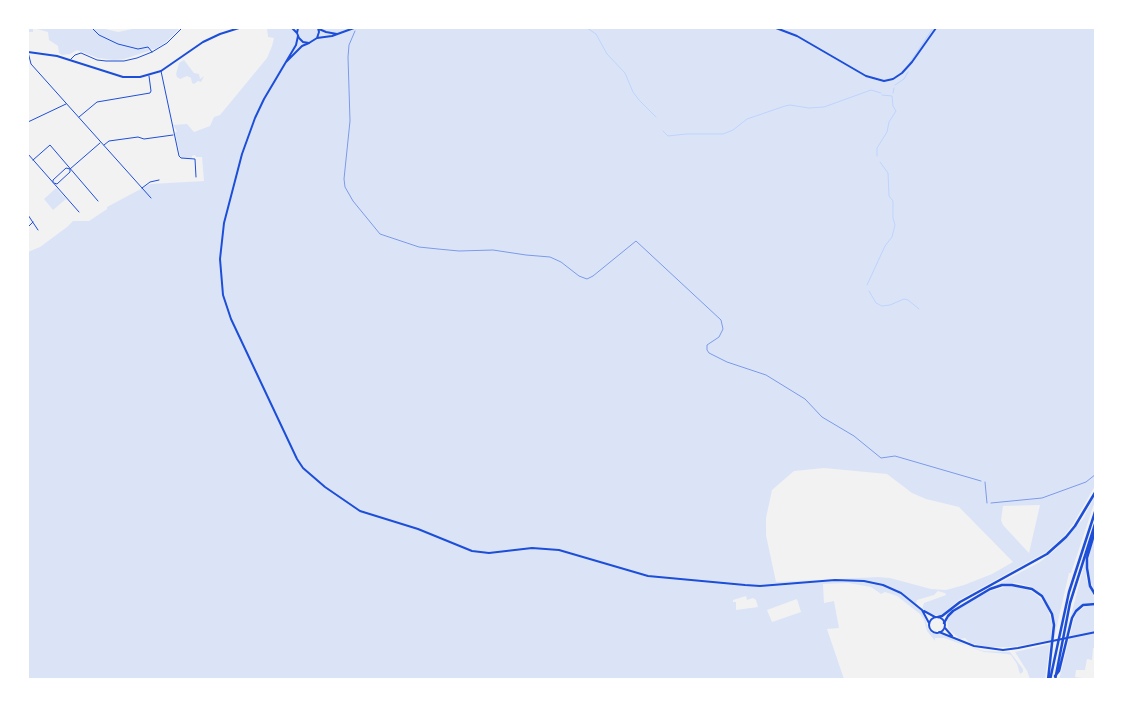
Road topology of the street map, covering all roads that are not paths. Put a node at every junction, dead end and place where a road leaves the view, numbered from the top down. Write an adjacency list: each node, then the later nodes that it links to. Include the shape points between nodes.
1 (92, 28): 15 (street, via 118,44 138,49 148,47)
2 (182, 28): 15 (street)
3 (239, 28): 18 (main road, via 203,42)
4 (292, 28): 10 (main road)
5 (298, 28): 10 (main road)
6 (318, 28): 11 (main road); 12 (main road)
7 (355, 28): 11 (main road)
8 (776, 28): 9 (main road, via 797,36 866,76 884,82 902,74)
9 (936, 28)
10 (297, 34): 13 (main road); 17 (main road, via 296,45)
11 (339, 34): 12 (main road)
12 (317, 38): 13 (main road)
13 (309, 43): 17 (main road)
14 (28, 52): 16 (main road); 20 (street, via 31,64)
15 (152, 52): 16 (street, via 124,61 98,60 81,53)
16 (70, 60): 19 (main road, via 123,77)
17 (285, 64): 48 (main road, via 255,118 242,154 224,223 220,268 224,295 237,334 297,459 310,474 360,511 418,529 472,551 559,550 648,576 744,585 864,581 893,589)
18 (161, 71): 19 (main road); 23 (street)
19 (149, 76): 21 (street, via 150,93 97,102)
20 (67, 104): 21 (street); 22 (street)
21 (78, 117): 24 (street)
22 (28, 122)
23 (174, 134): 25 (street, via 109,141); 29 (street, via 180,157 195,159)
24 (101, 142): 25 (street); 28 (street)
25 (104, 145): 32 (street)
26 (28, 154): 27 (street)
27 (33, 160): 28 (street, via 50,146); 31 (street)
28 (70, 169): 31 (street, via 57,184); 31 (street, via 66,168 53,180); 34 (street)
29 (196, 177)
30 (158, 180): 32 (street)
31 (54, 183): 35 (street)
32 (142, 188): 33 (street)
33 (151, 198)
34 (98, 201)
35 (79, 212)
36 (28, 214): 37 (street)
37 (34, 222): 38 (street); 39 (street)
38 (28, 227)
39 (38, 230)
40 (985, 482): 42 (lane)
41 (1096, 491): 49 (highway, via 1075,526 1047,554)
42 (987, 503)
43 (1096, 509): 57 (highway, via 1069,592)
44 (1096, 521): 56 (highway, via 1072,595)
45 (1096, 528): 46 (highway, via 1088,552 1087,568 1090,586)
46 (1096, 596)
47 (1096, 604): 56 (highway, via 1083,605 1072,618)
48 (922, 610): 49 (main road); 50 (main road)
49 (936, 617): 50 (main road); 51 (main road)
50 (929, 623): 53 (main road, via 932,631)
51 (944, 623): 52 (main road); 57 (highway, via 953,611 990,589 1012,584 1032,589 1042,596 1052,614)
52 (944, 627): 53 (main road); 55 (main road)
53 (939, 632): 55 (main road)
54 (1096, 632): 55 (main road, via 996,650 974,646)
55 (954, 637)
56 (1055, 678)
57 (1049, 680)

